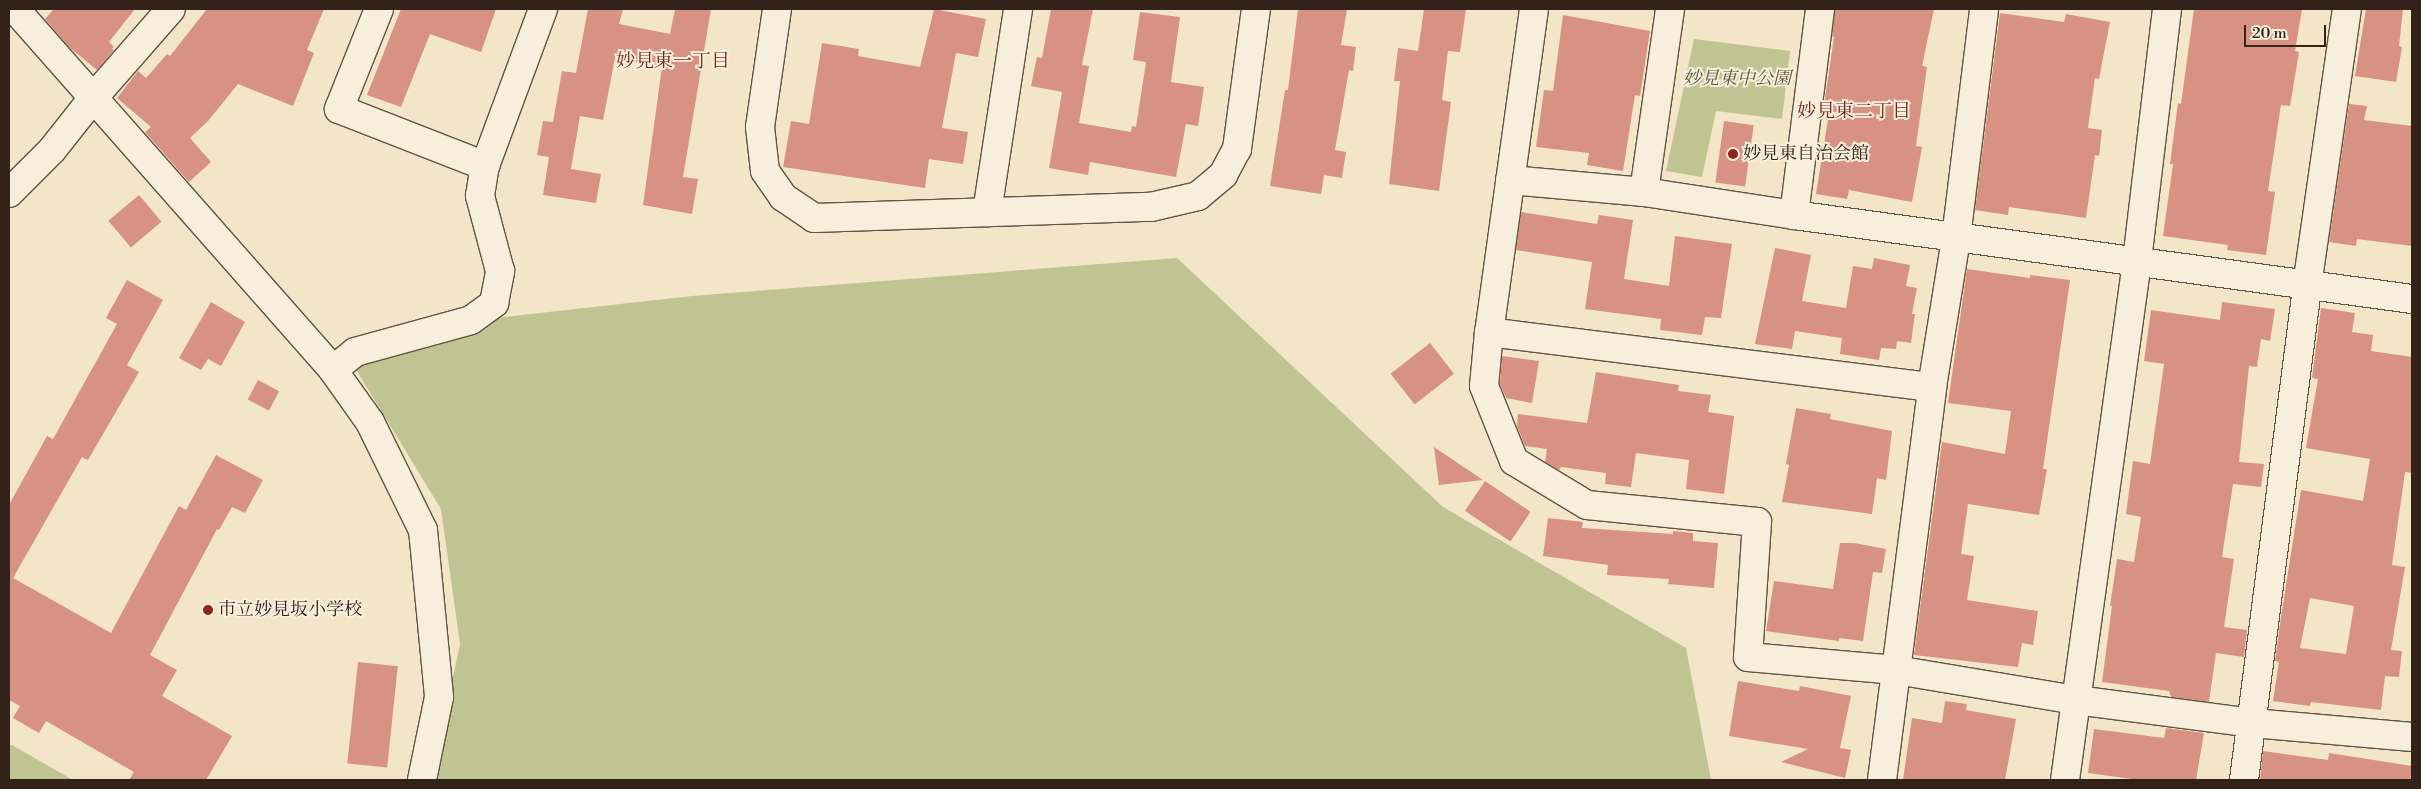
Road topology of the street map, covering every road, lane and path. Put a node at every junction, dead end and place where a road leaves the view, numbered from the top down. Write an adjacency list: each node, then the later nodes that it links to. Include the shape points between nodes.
1 (15, 9): 14 (street)
2 (171, 9): 14 (street)
3 (379, 9): 15 (street, via 338,109)
4 (543, 9): 15 (street)
5 (777, 9): 19 (street, via 760,127 765,172 783,197 814,218)
6 (1018, 9): 19 (street)
7 (1256, 9): 19 (street, via 1237,149 1223,175 1198,196 1151,207)
8 (1534, 9): 16 (street)
9 (1670, 9): 17 (street)
10 (1820, 9): 20 (street)
11 (1984, 9): 21 (street)
12 (2167, 9): 22 (street)
13 (2347, 9): 23 (street)
14 (94, 98): 18 (street, via 52,150); 26 (street)
15 (485, 166): 26 (street, via 480,196 500,270 494,303 471,320 354,352)
16 (1510, 180): 17 (street); 25 (street)
17 (1644, 192): 20 (street)
18 (9, 193)
19 (987, 212)
20 (1794, 214): 21 (street)
21 (1956, 238): 22 (street); 27 (street)
22 (2137, 262): 23 (street); 29 (street)
23 (2308, 286): 24 (street); 30 (street)
24 (2412, 299)
25 (1489, 332): 27 (street); 28 (street, via 1484,386 1514,461 1587,505 1757,522 1748,656)
26 (333, 370): 32 (street, via 370,422 423,530 439,697)
27 (1932, 387): 28 (street)
28 (1896, 670): 29 (street); 33 (street)
29 (2076, 700): 30 (street); 34 (street)
30 (2252, 723): 31 (street); 35 (street)
31 (2412, 737)
32 (422, 780)
33 (1882, 780)
34 (2065, 780)
35 (2244, 780)

